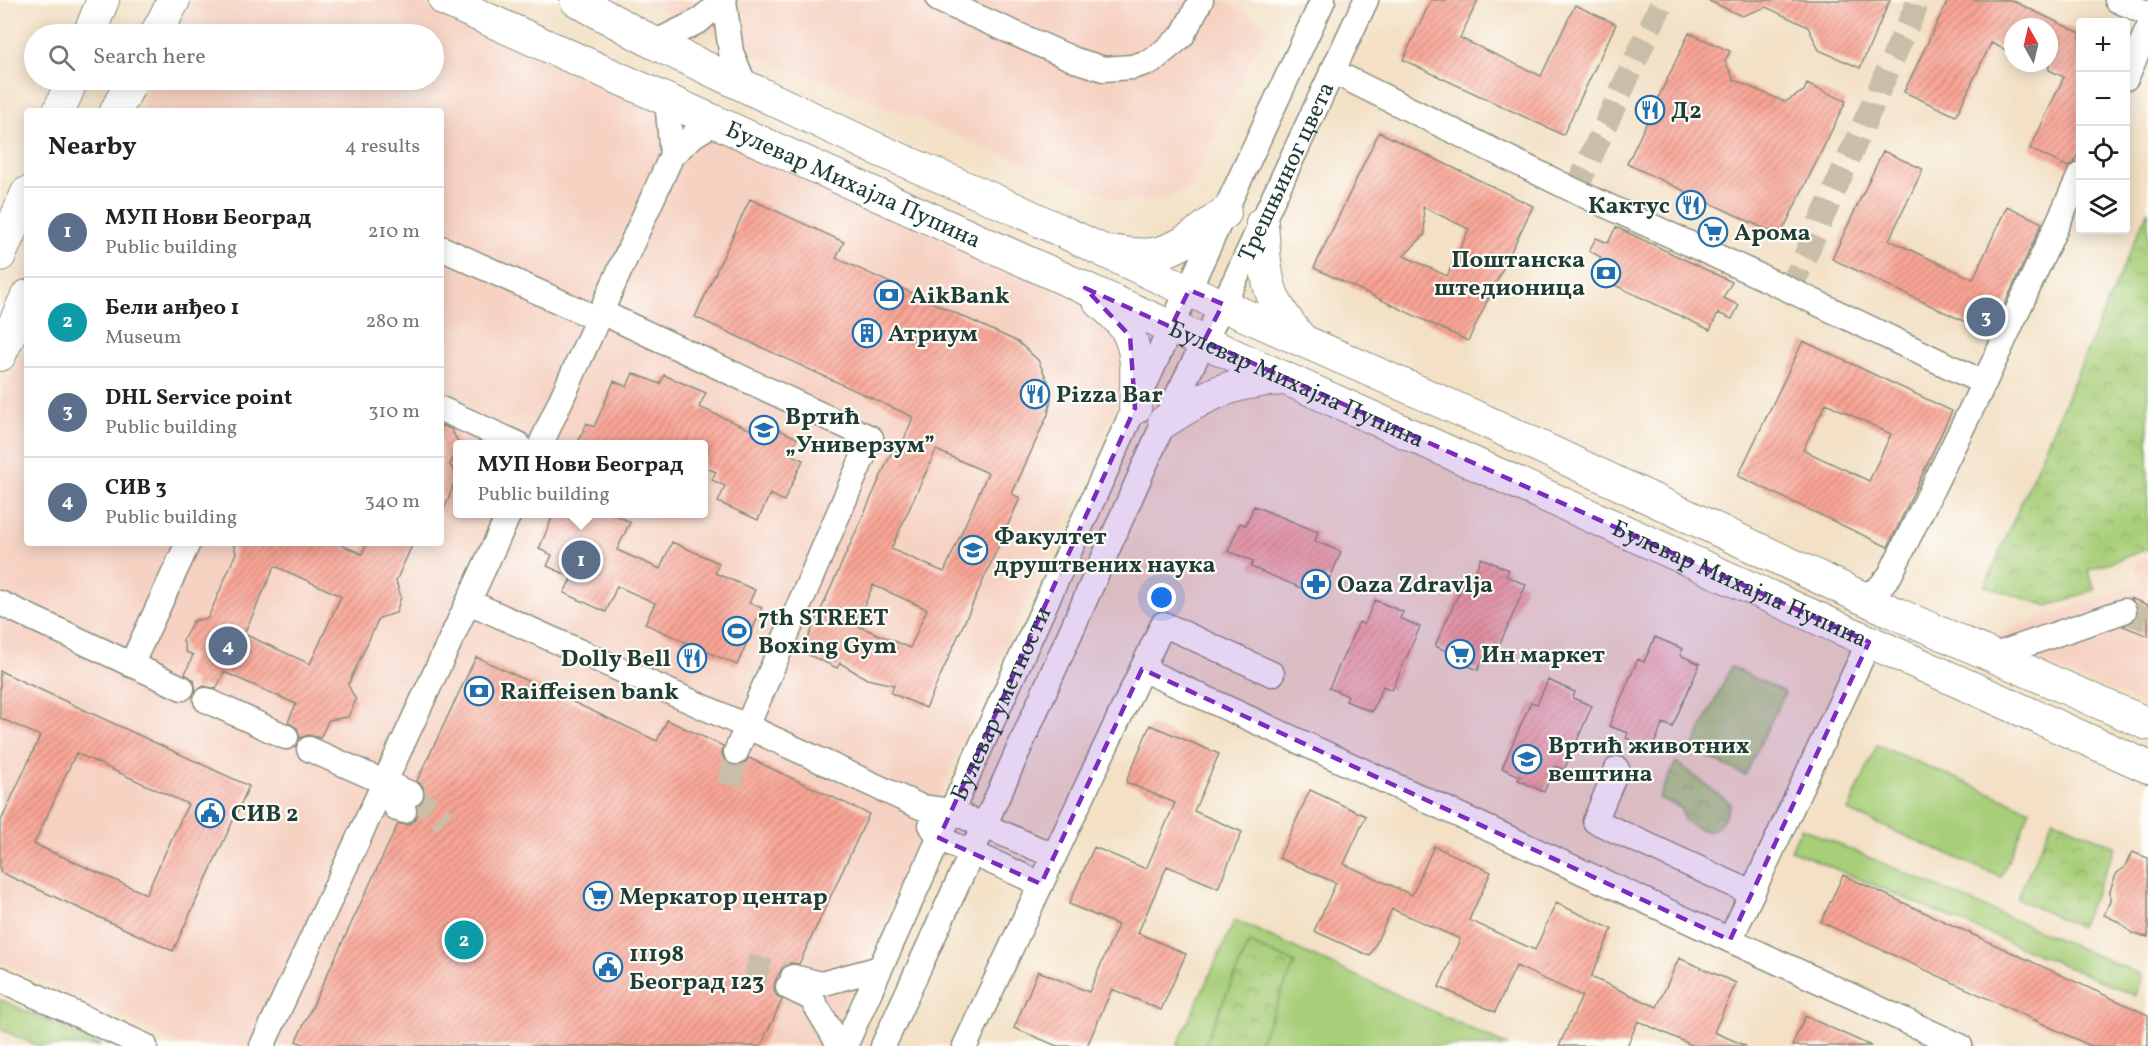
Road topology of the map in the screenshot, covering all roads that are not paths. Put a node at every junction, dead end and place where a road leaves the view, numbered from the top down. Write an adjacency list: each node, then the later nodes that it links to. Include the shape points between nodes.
1 (103, 0): 12 (main road)
2 (174, 0): 13 (main road)
3 (445, 0): 21 (main road, Булевар Михајла Пупина)
4 (576, 0): 15 (main road, Булевар Михајла Пупина)
5 (724, 0): 15 (street, Булевар Михајла Пупина, via 699,21); 18 (street, Булевар Михајла Пупина, via 729,45)
6 (939, 0): 7 (street, via 1104,69 1152,61 1182,36)
7 (1201, 0)
8 (1323, 0): 28 (street, Трешњиног цвета)
9 (1366, 0): 16 (street, Трешњиног цвета)
10 (2117, 0): 11 (street)
11 (2148, 14)
12 (93, 24)
13 (161, 24)
14 (2148, 29): 17 (street)
15 (654, 43): 18 (main road, Булевар Михајла Пупина)
16 (1332, 71): 29 (street, Трешњиног цвета); 43 (street, via 1577,192)
17 (2129, 72)
18 (745, 86): 31 (main road, Булевар Михајла Пупина)
19 (68, 90): 22 (main road)
20 (127, 90): 23 (main road)
21 (667, 100): 24 (main road, Булевар Михајла Пупина); 25 (street)
22 (60, 108)
23 (118, 108)
24 (716, 122): 25 (street); 33 (main road, Булевар Михајла Пупина)
25 (672, 155): 37 (street)
26 (2078, 180): 43 (street)
27 (24, 201): 32 (main road)
28 (1226, 213): 31 (main road, via 1189,241 1171,249 1151,255); 34 (street, Трешњиног цвета)
29 (1262, 223): 36 (street, Трешњиног цвета); 39 (main road, via 1265,266 1272,294)
30 (444, 249): 37 (street)
31 (1102, 251): 34 (main road, Булевар Михајла Пупина)
32 (0, 255)
33 (1085, 288): 38 (main road, Булевар Михајла Пупина); 44 (main road, via 1130,336 1135,355)
34 (1189, 290): 36 (main road, Булевар Михајла Пупина); 38 (street, Трешњиног цвета)
35 (24, 303): 41 (main road)
36 (1223, 304): 39 (main road, Булевар Михајла Пупина); 40 (street, Трешњиног цвета)
37 (600, 315): 48 (street); 65 (street, via 871,438)
38 (1171, 327): 40 (main road, Булевар Михајла Пупина); 44 (street, Булевар уметности)
39 (1301, 339): 52 (main road, Булевар Михајла Пупина)
40 (1204, 341): 42 (main road, Булевар Михајла Пупина); 46 (street, Булевар уметности)
41 (0, 355)
42 (1285, 379): 46 (main road, via 1255,380 1224,389); 57 (main road, Булевар Михајла Пупина)
43 (1984, 383): 51 (street)
44 (1135, 408): 74 (street, Булевар уметности)
45 (444, 410): 47 (street)
46 (1164, 422): 75 (street, Булевар уметности)
47 (509, 440)
48 (543, 440)
49 (507, 518): 53 (street)
50 (187, 546): 59 (street)
51 (1890, 575): 52 (street, via 1877,591); 56 (street, via 1888,589)
52 (1861, 596): 56 (main road, Булевар Михајла Пупина)
53 (468, 602): 65 (street); 71 (street)
54 (0, 603): 59 (street)
55 (2124, 611): 58 (street)
56 (1894, 613): 58 (main road, Булевар Михајла Пупина)
57 (1869, 642): 69 (main road, Булевар Михајла Пупина); 80 (street)
58 (1992, 656): 64 (main road, Булевар Михајла Пупина)
59 (131, 665): 62 (street)
60 (1142, 669): 61 (street, via 1163,624); 78 (street); 81 (street)
61 (1272, 674)
62 (182, 688)
63 (206, 700): 66 (street)
64 (2148, 724)
65 (753, 730): 68 (street); 73 (street)
66 (286, 737)
67 (309, 749): 71 (street)
68 (742, 755)
69 (2148, 767)
70 (1617, 769): 80 (street, via 1595,821)
71 (383, 783): 72 (street, via 397,809); 85 (street)
72 (408, 802)
73 (921, 807): 74 (street); 76 (street)
74 (951, 811): 75 (street); 76 (street, Булевар уметности)
75 (984, 826): 77 (street, Булевар уметности); 78 (street)
76 (939, 838): 77 (street); 82 (street, Булевар уметности)
77 (972, 853): 79 (street); 87 (street, Булевар уметности)
78 (1054, 856): 79 (street)
79 (1041, 884): 88 (street)
80 (1752, 893): 81 (street)
81 (1730, 940): 89 (street)
82 (880, 968): 86 (street, Булевар уметности); 86 (street, via 821,984 790,982 811,998)
83 (0, 979): 84 (street)
84 (145, 1046)
85 (262, 1046)
86 (842, 1046)
87 (883, 1046)
88 (965, 1046)
89 (1960, 1046)

